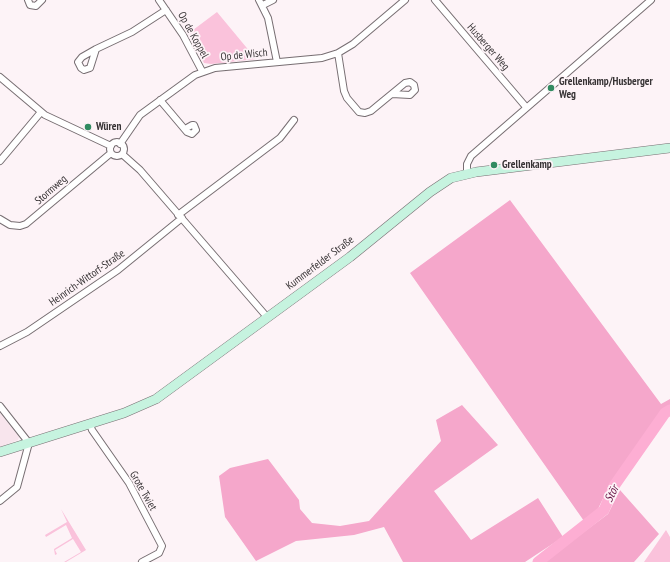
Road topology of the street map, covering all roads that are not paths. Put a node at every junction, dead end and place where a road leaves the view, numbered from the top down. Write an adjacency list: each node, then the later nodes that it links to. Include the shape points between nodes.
1 (28, 0): 2 (street, via 30,5 36,6)
2 (42, 0)
3 (159, 0): 9 (street, Op de Koppel)
4 (274, 0): 8 (street)
5 (405, 0): 11 (street, Op de Wisch, via 353,44)
6 (434, 0): 17 (street, Husberger Weg)
7 (651, 0): 17 (street)
8 (261, 3): 12 (street, via 268,18)
9 (166, 10): 10 (street, Op de Koppel, via 137,29); 13 (street, Op de Koppel)
10 (96, 49)
11 (338, 53): 12 (street, Op de Wisch, via 322,58); 15 (street, via 344,91 359,112 371,111)
12 (277, 62): 13 (street, Op de Wisch)
13 (202, 71): 16 (street, Op de Wisch)
14 (0, 77): 18 (street)
15 (392, 94)
16 (160, 100): 20 (street); 21 (street, Op de Wisch, via 136,120)
17 (526, 107): 26 (street, via 471,156 467,164)
18 (41, 112): 23 (street); 25 (street)
19 (294, 120): 27 (street, Heinrich-Wittorf-Straße, via 280,138)
20 (185, 129)
21 (120, 144): 23 (street, via 114,143); 24 (street, via 124,148)
22 (670, 148): 26 (street, Kummerfelder Straße)
23 (111, 150): 24 (street, via 117,156); 28 (street, Stormweg, via 26,224 10,225)
24 (122, 154): 27 (street, via 136,165)
25 (0, 161)
26 (467, 173): 29 (street, Kummerfelder Straße, via 440,184 350,257)
27 (180, 216): 29 (street); 30 (street, Heinrich-Wittorf-Straße, via 118,270 27,332)
28 (0, 219)
29 (267, 317): 32 (street, Kummerfelder Straße, via 156,398 135,409)
30 (0, 346)
31 (0, 406): 33 (street)
32 (90, 424): 33 (street, Kummerfelder Straße); 36 (street, Grote Twiet, via 129,483 162,546 159,554)
33 (29, 443): 34 (street, Kummerfelder Straße); 35 (street, via 17,487)
34 (0, 452)
35 (0, 501)
36 (142, 562)

